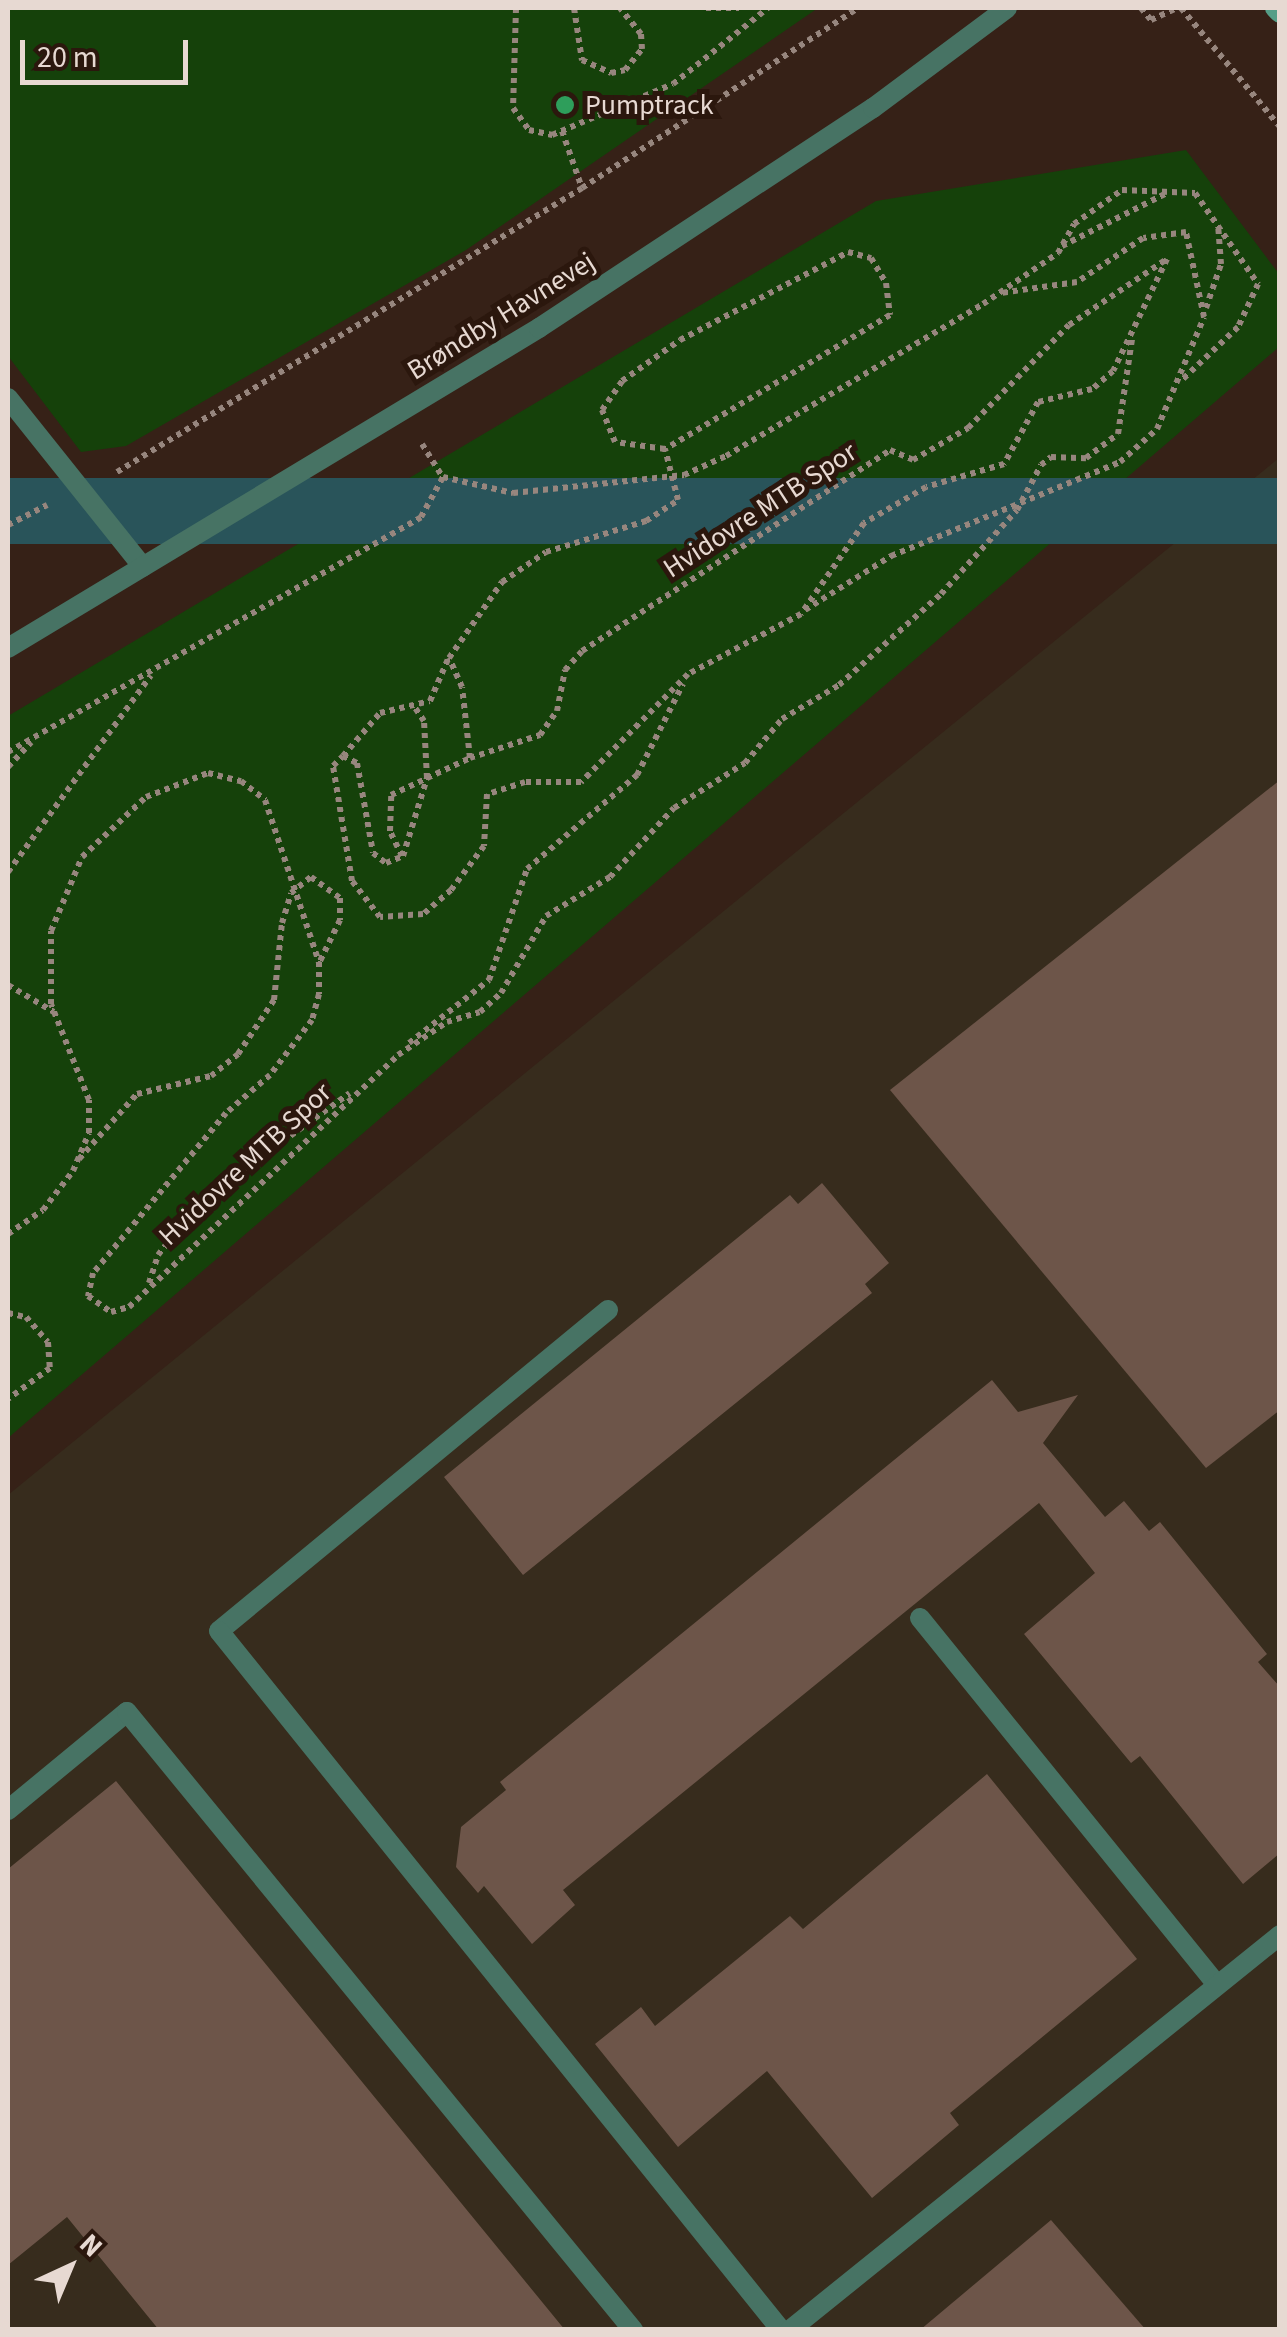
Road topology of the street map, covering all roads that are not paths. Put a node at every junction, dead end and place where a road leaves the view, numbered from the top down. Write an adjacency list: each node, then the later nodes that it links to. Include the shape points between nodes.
1 (1008, 8): 3 (street, Brøndby Havnevej, via 872,108 538,328)
2 (8, 398): 3 (street)
3 (143, 567): 4 (street, Brøndby Havnevej)
4 (8, 648)
5 (608, 1310): 11 (street, via 220,1630)
6 (920, 1618): 9 (street)
7 (8, 1810): 10 (street, via 127,1712)
8 (1280, 1935): 9 (street)
9 (1217, 1985): 12 (street)
10 (633, 2330)
11 (781, 2330)
12 (790, 2330)

